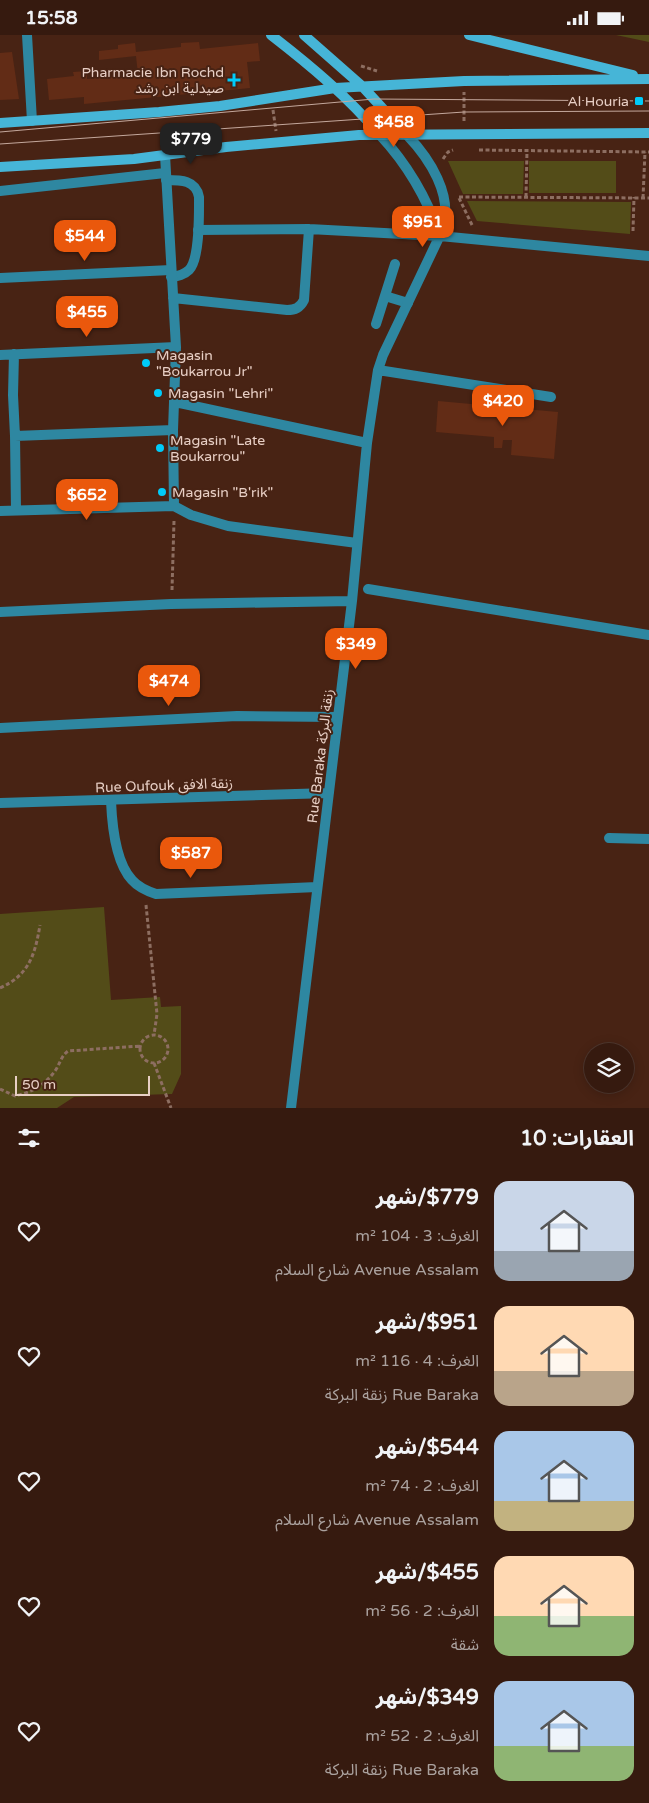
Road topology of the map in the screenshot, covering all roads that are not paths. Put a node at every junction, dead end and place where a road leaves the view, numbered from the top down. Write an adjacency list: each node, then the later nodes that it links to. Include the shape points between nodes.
1 (28, 35): 8 (street)
2 (271, 35): 7 (main road)
3 (304, 35): 6 (main road)
4 (469, 35): 5 (main road)
5 (649, 79): 6 (main road, via 464,81)
6 (362, 86): 7 (main road); 12 (main road)
7 (335, 88): 8 (main road, via 220,106); 11 (main road)
8 (32, 121): 9 (main road)
9 (0, 123)
10 (649, 133): 12 (main road)
11 (380, 135): 12 (main road); 13 (main road); 19 (street, via 412,175)
12 (407, 135): 19 (street, Rue Baraka زنقة البركة, via 434,171 442,191 446,221)
13 (165, 155): 14 (main road); 15 (street)
14 (0, 167)
15 (166, 177): 16 (street); 18 (street, via 186,181 196,189 199,197); 22 (street)
16 (0, 191)
17 (309, 229): 18 (street); 19 (street); 25 (street, via 304,296 302,304 295,309)
18 (198, 230): 22 (street, via 193,265 184,273)
19 (440, 236): 20 (street); 26 (street, Rue Baraka زنقة البركة)
20 (649, 256)
21 (396, 263): 24 (street)
22 (171, 273): 23 (street); 25 (street)
23 (0, 278)
24 (385, 296): 26 (street); 27 (street)
25 (173, 298): 28 (street)
26 (408, 303): 31 (street, Rue Baraka زنقة البركة)
27 (376, 324)
28 (176, 347): 29 (street); 33 (street)
29 (14, 354): 30 (street); 35 (street)
30 (0, 355)
31 (378, 370): 32 (street); 36 (street, Rue Baraka زنقة البركة)
32 (551, 397)
33 (175, 402): 34 (street); 36 (street)
34 (173, 429): 35 (street); 37 (street)
35 (16, 436): 38 (street)
36 (367, 443): 40 (street, Rue Baraka زنقة البركة)
37 (174, 506): 38 (street); 40 (street, via 191,515 228,526)
38 (16, 510): 39 (street)
39 (0, 511)
40 (357, 543): 42 (street, Rue Baraka زنقة البركة)
41 (368, 589): 44 (street)
42 (352, 601): 43 (street, via 171,604); 45 (street, Rue Baraka زنقة البركة)
43 (0, 613)
44 (649, 635)
45 (338, 717): 46 (street, via 237,716); 47 (street, Rue Baraka زنقة البركة)
46 (0, 728)
47 (329, 793): 48 (street, Rue Oufouk زنقة الافق); 52 (street, Rue Baraka زنقة البركة)
48 (111, 801): 49 (street, Rue Oufouk زنقة الافق); 52 (street, via 112,829 121,863 131,880 144,890 156,894)
49 (0, 803)
50 (608, 837): 51 (street)
51 (649, 839)
52 (318, 887): 53 (street, Rue Baraka زنقة البركة)
53 (291, 1108)

